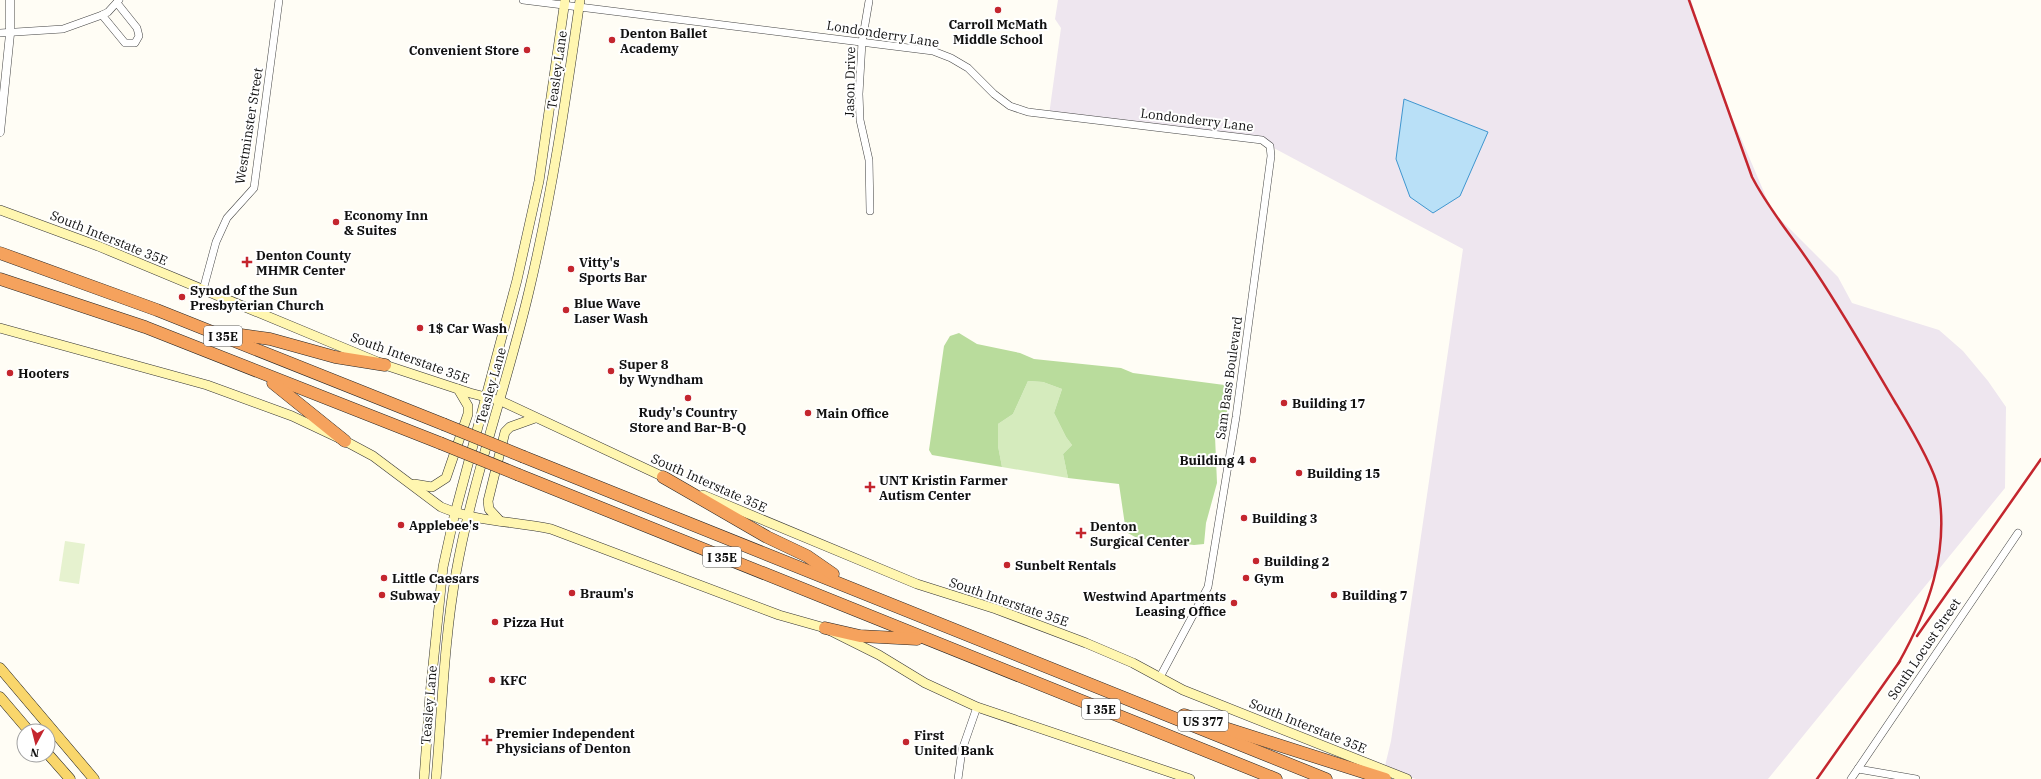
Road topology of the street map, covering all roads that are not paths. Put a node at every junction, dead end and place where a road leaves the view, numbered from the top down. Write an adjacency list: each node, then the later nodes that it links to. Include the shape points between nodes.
1 (10, 0): 10 (street)
2 (279, 0): 20 (street, Westminster Street, via 254,188 227,218 216,242)
3 (523, 0): 6 (street, Londonderry Lane)
4 (869, 1): 11 (street, Jason Drive)
5 (118, 2): 8 (street); 8 (street, via 137,28 139,36 135,43 125,43)
6 (565, 2): 7 (street, Londonderry Lane); 14 (main road, Teasley Lane)
7 (579, 3): 11 (street, Londonderry Lane); 15 (main road, Teasley Lane)
8 (102, 15): 10 (street, via 63,29)
9 (0, 33): 10 (street)
10 (10, 34): 12 (street)
11 (862, 42): 13 (street, Londonderry Lane, via 933,52 951,58 968,68 1010,106 1028,112 1262,140); 17 (street, Jason Drive, via 859,100 860,120 869,160)
12 (0, 132)
13 (1267, 144): 42 (street, Sam Bass Boulevard, via 1272,156 1236,417 1208,587)
14 (539, 181): 15 (main road); 26 (main road, Teasley Lane)
15 (553, 184): 27 (main road, Teasley Lane)
16 (0, 210): 20 (main road, South Interstate 35E, via 98,246)
17 (870, 211)
18 (0, 253): 22 (highway, I 35E)
19 (0, 279): 24 (highway, I 35E, via 145,328)
20 (203, 290): 23 (main road, South Interstate 35E)
21 (0, 328): 29 (main road, via 207,385 292,416)
22 (208, 330): 23 (highway, via 270,339 336,357); 36 (highway, I 35E, bridge)
23 (385, 365): 25 (main road, South Interstate 35E)
24 (264, 375): 29 (highway); 40 (highway, I 35E, bridge, via 440,443)
25 (458, 389): 26 (main road, South Interstate 35E); 31 (main road, via 468,406 468,414 446,478 432,487)
26 (487, 398): 27 (main road, South Interstate 35E); 32 (main road, Teasley Lane)
27 (501, 401): 28 (main road, South Interstate 35E); 33 (main road, Teasley Lane)
28 (535, 418): 30 (main road, South Interstate 35E); 34 (main road, via 510,426 505,432 488,501 489,509)
29 (345, 441): 31 (main road, via 373,456)
30 (663, 477): 36 (highway, via 767,537 807,556); 42 (main road, South Interstate 35E, via 889,573 1086,643)
31 (408, 482): 32 (main road, via 441,507)
32 (456, 512): 33 (main road); 38 (main road, Teasley Lane, via 440,581)
33 (469, 516): 34 (main road, via 486,521); 39 (main road, Teasley Lane, via 456,570)
34 (500, 521): 37 (main road, via 551,529 772,612)
35 (2018, 533): 48 (street, South Locust Street)
36 (851, 586): 44 (highway, I 35E)
37 (825, 628): 40 (highway, via 860,636); 45 (main road, via 879,655 926,683)
38 (436, 632): 39 (main road); 51 (main road, Teasley Lane)
39 (449, 633): 52 (main road, Teasley Lane)
40 (925, 639): 55 (highway, I 35E)
41 (0, 668): 50 (main road)
42 (1160, 677): 58 (main road, South Interstate 35E, via 1190,693)
43 (0, 697): 46 (main road)
44 (1138, 704): 56 (highway, I 35E); 57 (highway, US 377, via 1196,718)
45 (977, 707): 53 (street, via 962,750); 54 (main road)
46 (22, 723)
47 (56, 763): 49 (main road)
48 (1858, 769): 59 (street, South Locust Street); 60 (street)
49 (70, 779)
50 (94, 779)
51 (424, 779)
52 (436, 779)
53 (958, 779)
54 (1190, 779)
55 (1276, 779)
56 (1326, 779)
57 (1385, 779)
58 (1408, 779)
59 (1850, 779)
60 (1916, 779)

